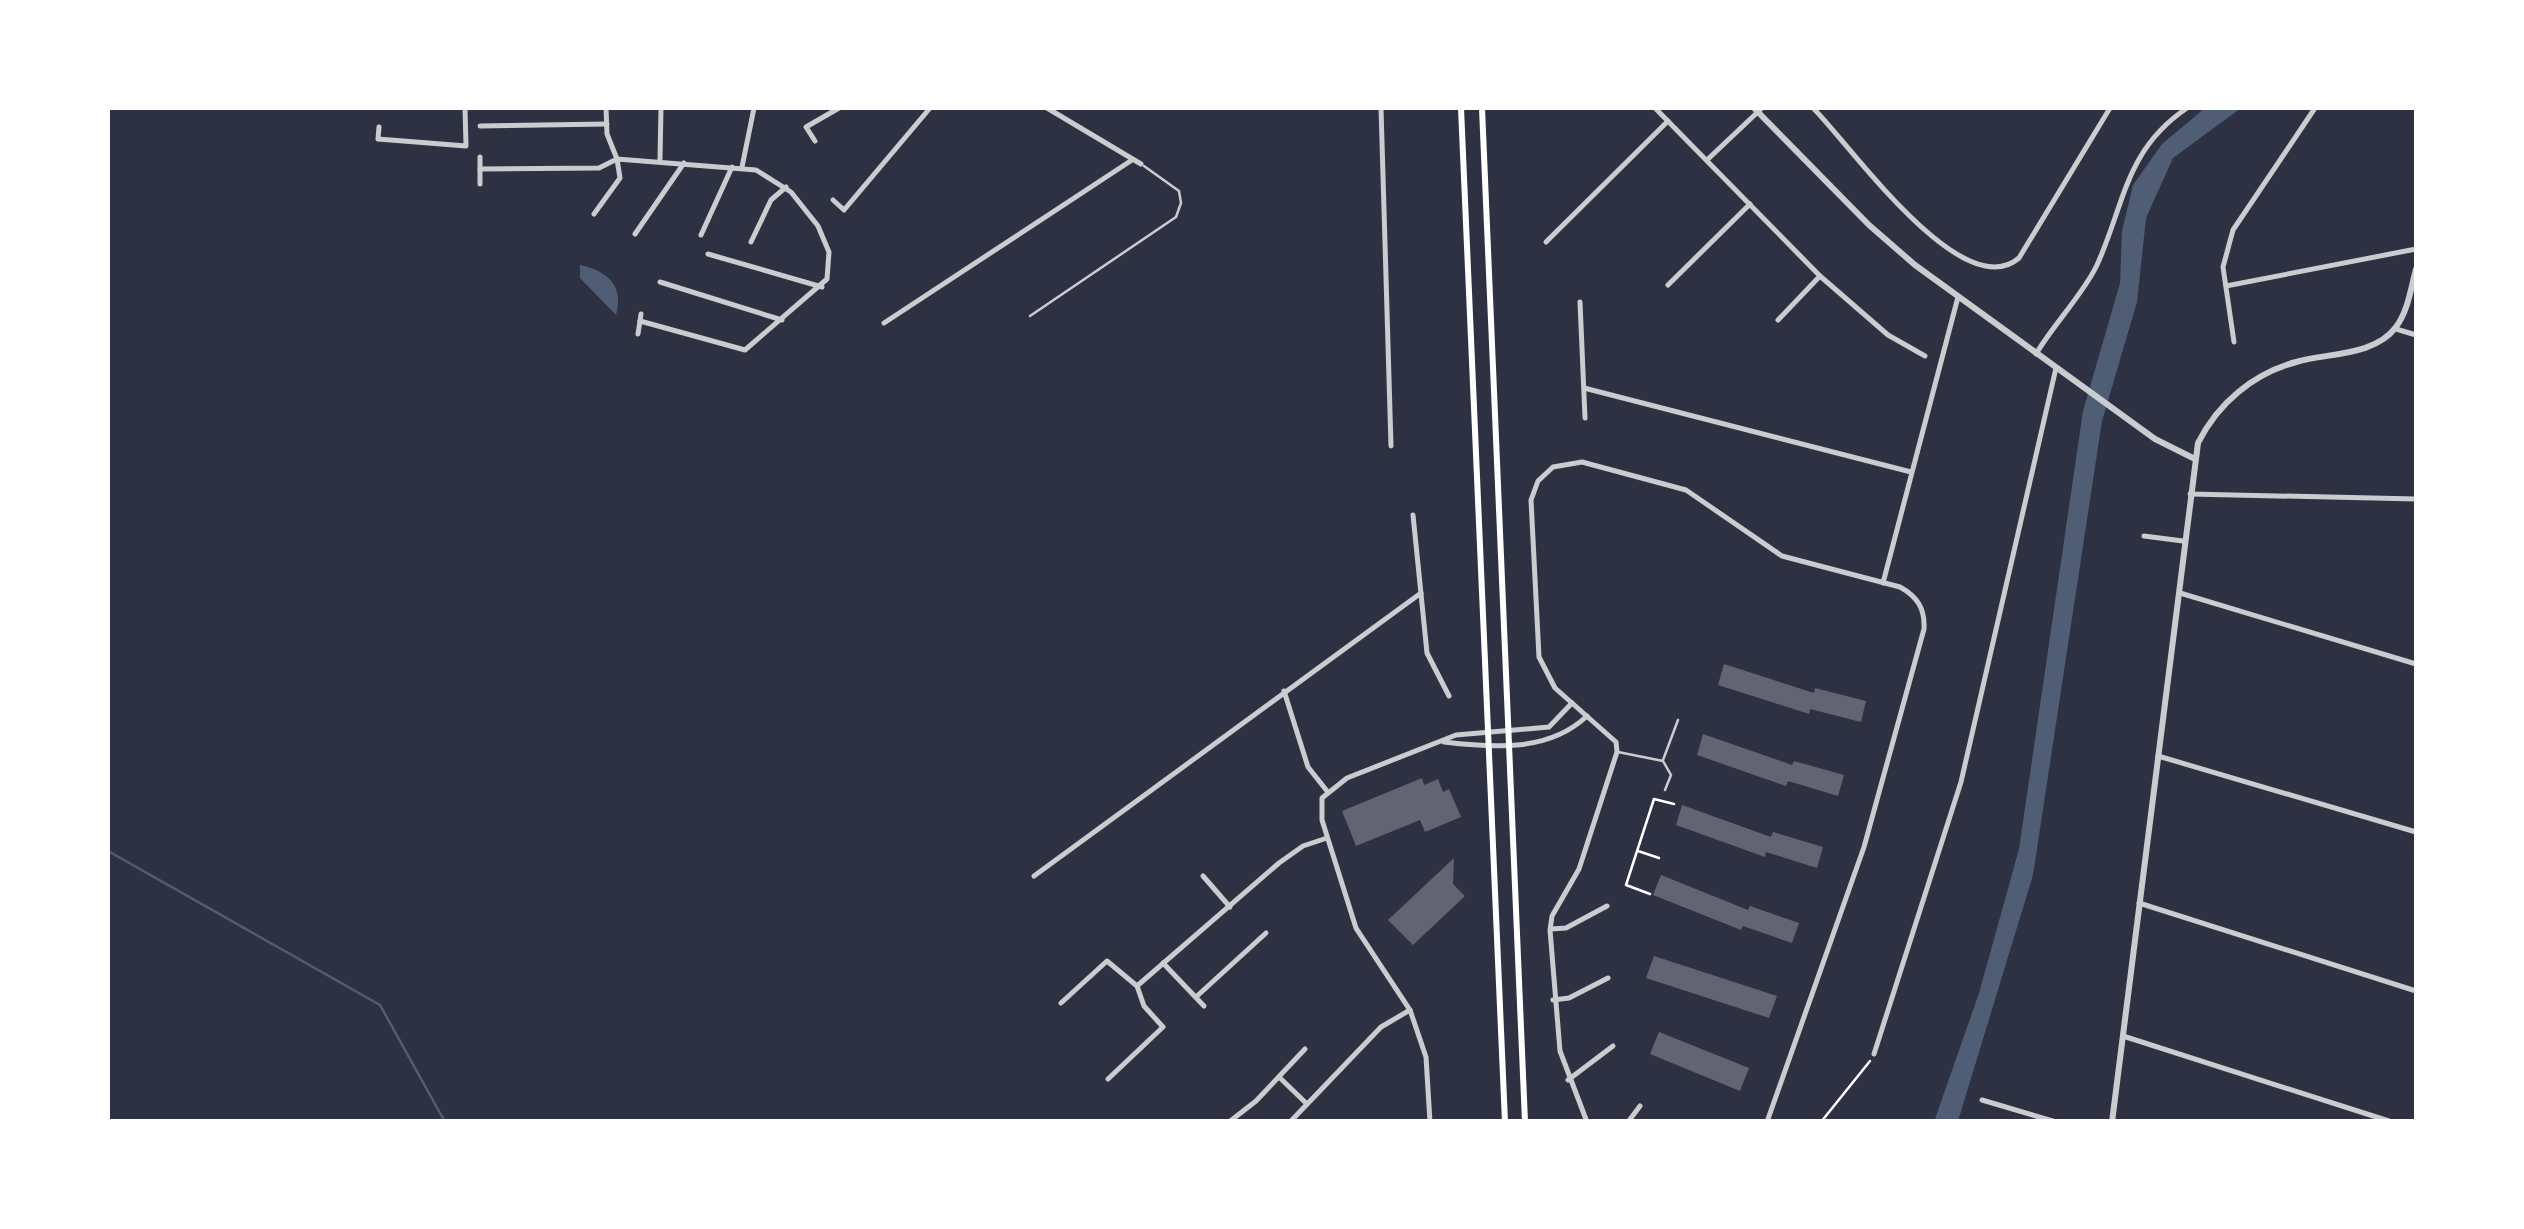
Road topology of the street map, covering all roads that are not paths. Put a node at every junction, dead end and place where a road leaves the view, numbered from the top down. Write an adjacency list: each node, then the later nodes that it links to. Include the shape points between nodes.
1 (465, 108): 20 (street, via 466,146 378,138)
2 (606, 108): 18 (street)
3 (662, 108): 26 (street)
4 (754, 108): 30 (street)
5 (839, 108): 21 (street, via 806,128)
6 (930, 108): 34 (street, via 844,210)
7 (1046, 108): 24 (street)
8 (1382, 108): 64 (street)
9 (1461, 108): 82 (main road)
10 (1482, 108): 81 (main road)
11 (1655, 108): 17 (street)
12 (1813, 108): 13 (street, via 1938,240 1992,268 2008,268)
13 (2110, 108)
14 (2187, 108): 59 (street, via 2137,160 2094,272)
15 (2315, 108): 47 (street, via 2241,212 2224,268)
16 (1758, 109): 25 (street); 49 (street, via 1878,234)
17 (1668, 121): 25 (street); 40 (street)
18 (606, 124): 19 (street); 23 (street)
19 (480, 126)
20 (379, 127)
21 (815, 141)
22 (480, 157): 31 (street)
23 (617, 159): 26 (street); 31 (street, via 599,168); 36 (street, via 620,178)
24 (1132, 160): 28 (street); 54 (street)
25 (1707, 160): 35 (street)
26 (660, 161): 27 (street)
27 (684, 162): 29 (street); 37 (street)
28 (1141, 164): 51 (lane, via 1176,187 1182,199 1176,217)
29 (732, 166): 30 (street); 38 (street)
30 (742, 168): 33 (street)
31 (480, 169): 32 (street)
32 (480, 184)
33 (786, 187): 39 (street, via 771,200); 48 (street, via 826,244 830,270)
34 (833, 200)
35 (1750, 204): 44 (street); 46 (street)
36 (594, 214)
37 (635, 234)
38 (700, 235)
39 (751, 242)
40 (1546, 242)
41 (2416, 249): 47 (street)
42 (708, 254): 48 (street)
43 (2416, 269): 55 (street)
44 (1820, 276): 53 (street); 60 (street, via 1888,335)
45 (660, 282): 52 (street)
46 (1668, 285)
47 (2226, 286): 58 (street)
48 (822, 287): 52 (street)
49 (1958, 297): 59 (street); 66 (street)
50 (1580, 302): 62 (street)
51 (1030, 316)
52 (782, 320): 56 (street, via 745,350 641,318)
53 (1778, 320)
54 (884, 323)
55 (2396, 329): 57 (street); 65 (street, via 2370,346 2294,362 2247,384 2212,417)
56 (638, 334)
57 (2416, 335)
58 (2234, 342)
59 (2036, 354): 61 (street)
60 (1925, 356)
61 (2056, 368): 65 (street, via 2155,440); 112 (street, via 1961,782)
62 (1584, 388): 63 (street); 66 (street)
63 (1585, 418)
64 (1391, 446)
65 (2193, 458): 67 (street)
66 (1912, 472): 72 (street)
67 (2189, 494): 68 (street); 71 (street)
68 (2416, 498)
69 (1414, 515): 73 (street)
70 (2144, 536): 71 (street)
71 (2184, 541): 74 (street)
72 (1883, 583): 78 (street, via 1782,556 1686,490 1582,462 1562,463 1538,481 1532,500 1539,658 1554,688); 119 (street, via 1911,593 1924,629 1862,854)
73 (1421, 593): 76 (street); 77 (street, via 1431,667)
74 (2177, 593): 75 (street); 87 (street)
75 (2416, 664)
76 (1284, 691): 90 (street, via 1308,768); 93 (street)
77 (1449, 696)
78 (1572, 703): 79 (street); 81 (street, via 1549,727)
79 (1587, 716): 84 (street, via 1552,740); 86 (street, via 1612,734)
80 (1678, 720): 88 (lane)
81 (1508, 730): 82 (street); 84 (main road)
82 (1488, 731): 83 (street); 85 (main road)
83 (1441, 742): 85 (street); 90 (street)
84 (1509, 743): 85 (street); 125 (main road)
85 (1488, 744): 124 (main road)
86 (1617, 752): 88 (lane); 98 (street, via 1579,870)
87 (2158, 756): 91 (street); 95 (street)
88 (1663, 761): 89 (lane, via 1671,775)
89 (1666, 790)
90 (1327, 791): 92 (street, via 1320,806)
91 (2416, 832)
92 (1328, 838): 97 (street, via 1291,854); 108 (street, via 1356,928)
93 (1034, 876)
94 (1203, 876): 97 (street)
95 (2139, 903): 103 (street); 109 (street)
96 (1607, 906): 98 (street)
97 (1230, 907): 100 (street)
98 (1550, 930): 105 (street)
99 (1266, 933): 104 (street)
100 (1163, 963): 102 (street); 104 (street)
101 (1608, 978): 105 (street)
102 (1137, 986): 106 (street, via 1107,961); 114 (street, via 1162,1027)
103 (2416, 990)
104 (1196, 997): 107 (street)
105 (1553, 1000): 115 (street)
106 (1060, 1003)
107 (1204, 1006)
108 (1410, 1010): 117 (street, via 1381,1027); 123 (street, via 1426,1056)
109 (2123, 1036): 129 (street); 130 (street)
110 (1613, 1046): 115 (street)
111 (1305, 1050): 113 (street)
112 (1874, 1054)
113 (1279, 1077): 117 (street); 121 (street)
114 (1108, 1079)
115 (1568, 1080): 126 (street)
116 (1982, 1100): 120 (street)
117 (1307, 1104): 122 (street)
118 (1640, 1106): 127 (street)
119 (1768, 1119)
120 (2037, 1119): 128 (street)
121 (1229, 1122)
122 (1290, 1122)
123 (1430, 1122)
124 (1505, 1122)
125 (1525, 1122)
126 (1587, 1122)
127 (1628, 1122)
128 (2056, 1122)
129 (2112, 1122)
130 (2392, 1122)

